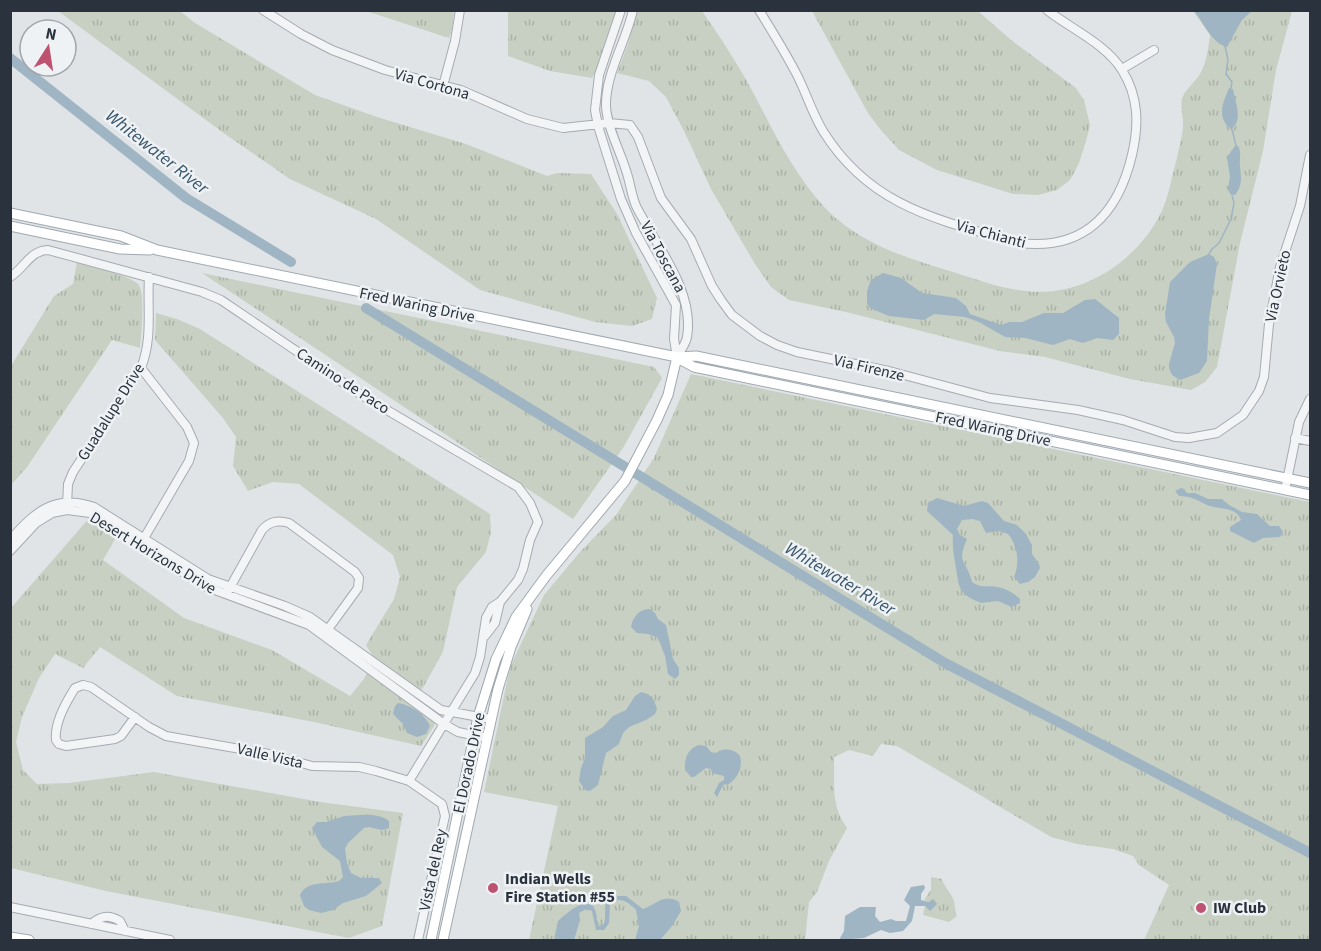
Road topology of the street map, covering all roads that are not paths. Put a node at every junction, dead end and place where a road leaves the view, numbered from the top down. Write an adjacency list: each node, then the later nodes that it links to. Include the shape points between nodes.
1 (263, 10): 9 (street, Via Cortona, via 332,50)
2 (460, 10): 9 (street)
3 (621, 10): 11 (street, Via Toscana, via 599,75 595,110)
4 (633, 10): 10 (street, Via Toscana, via 609,83)
5 (759, 10): 8 (street, Via Chianti, via 822,129 865,181 915,211 1019,243 1048,244 1076,236 1113,206 1136,134 1133,93)
6 (1047, 10): 8 (street, Via Chianti)
7 (1154, 50): 8 (street)
8 (1122, 69)
9 (443, 86): 11 (street, Via Cortona, via 545,124 563,128)
10 (609, 123): 11 (street, Via Cortona); 18 (street, Via Toscana, via 635,205 684,296 687,339); 21 (street, Via Firenze, via 623,123 634,130 661,198 691,239 712,286 732,315 777,345 990,398 1124,420 1175,437 1217,433)
11 (598, 126): 18 (street, Via Toscana, via 621,199 676,305)
12 (1311, 155): 21 (street, Via Orvieto, via 1300,206 1280,267 1264,377)
13 (10, 213): 15 (main road, Fred Waring Drive, via 121,236)
14 (10, 226): 15 (main road, Fred Waring Drive, via 120,249)
15 (157, 250): 18 (main road, Fred Waring Drive)
16 (10, 277): 17 (street, Camino de Paco, via 31,255 54,250)
17 (149, 277): 19 (street, Guadalupe Drive, via 150,321 147,353); 35 (street, Camino de Paco, via 221,300 363,396 518,487 530,503 538,522 523,569 500,602 475,673)
18 (677, 357): 24 (main road, Fred Waring Drive, via 696,356); 26 (main road, Fred Waring Drive, via 694,367); 33 (main road, El Dorado Drive, via 668,395 625,481)
19 (141, 368): 28 (street, Guadalupe Drive, via 73,472); 30 (street, via 187,427 194,443 189,461)
20 (1311, 399): 22 (street)
21 (1243, 415)
22 (1296, 438): 23 (street); 24 (street)
23 (1311, 441)
24 (1287, 478): 25 (main road, Fred Waring Drive); 26 (street)
25 (1311, 483)
26 (1285, 490): 27 (main road, Fred Waring Drive)
27 (1311, 495)
28 (67, 506): 29 (street, via 56,504 40,510); 30 (street, Desert Horizons Drive, via 82,503 94,507); 31 (street, Desert Horizons Drive, via 42,518)
29 (10, 540)
30 (143, 541): 32 (street, Desert Horizons Drive)
31 (10, 551)
32 (228, 592): 34 (street, Desert Horizons Drive); 34 (street, via 262,530 271,522 289,523 358,575 358,588)
33 (533, 595): 37 (main road, El Dorado Drive, via 505,639); 38 (main road, El Dorado Drive, via 504,664)
34 (326, 632): 35 (street, Desert Horizons Drive, via 441,710); 39 (street, Desert Horizons Drive)
35 (452, 712): 37 (street, Desert Horizons Drive); 39 (street, Camino de Paco)
36 (135, 717): 36 (street, Valle Vista, via 91,687 80,686 64,709 56,740 66,746 115,739); 42 (street, Valle Vista, via 166,736 269,754 312,766 359,767)
37 (478, 717): 38 (street, Desert Horizons Drive); 40 (main road, El Dorado Drive)
38 (490, 719): 41 (main road, El Dorado Drive)
39 (444, 724): 40 (street, Desert Horizons Drive); 42 (street, Camino de Paco)
40 (475, 735): 41 (street, Desert Horizons Drive); 43 (main road, El Dorado Drive)
41 (487, 738): 44 (main road, El Dorado Drive)
42 (409, 781): 51 (street, Vista del Rey, via 442,804 445,816)
43 (443, 882): 44 (main road); 46 (main road, El Dorado Drive)
44 (455, 885): 47 (main road, El Dorado Drive)
45 (10, 907): 50 (street)
46 (435, 922): 47 (main road); 52 (main road, El Dorado Drive)
47 (446, 925): 53 (main road, El Dorado Drive)
48 (10, 937): 49 (main road)
49 (28, 940)
50 (170, 940)
51 (418, 940)
52 (431, 940)
53 (443, 940)

